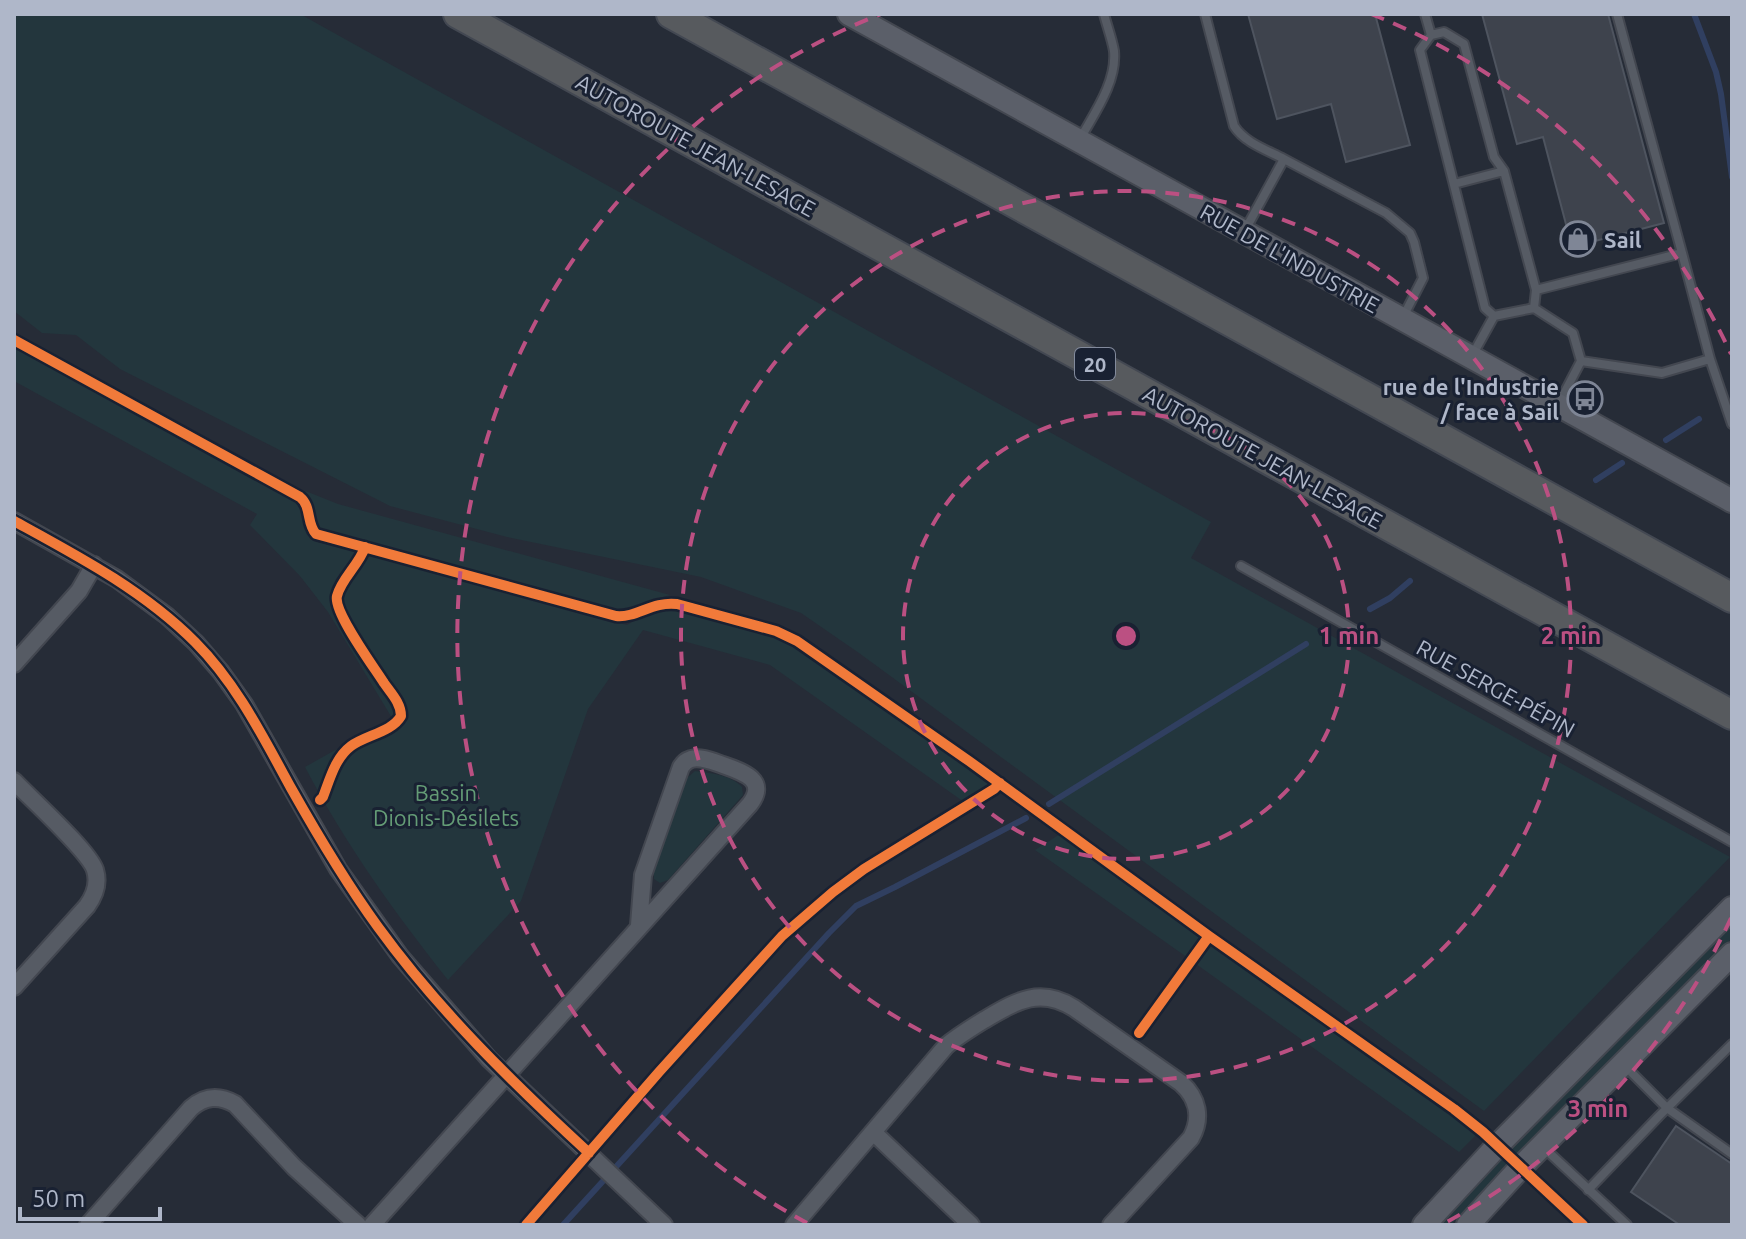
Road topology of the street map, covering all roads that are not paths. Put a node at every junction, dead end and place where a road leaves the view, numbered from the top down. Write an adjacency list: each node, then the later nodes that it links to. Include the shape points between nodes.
1 (458, 14): 30 (highway, AUTOROUTE JEAN-LESAGE / 20)
2 (671, 14): 28 (highway)
3 (849, 14): 9 (street, RUE DE L'INDUSTRIE)
4 (1104, 14): 9 (lane, via 1114,52 1112,72)
5 (1205, 14): 10 (lane, via 1234,126)
6 (1425, 14): 8 (lane)
7 (1617, 14): 14 (lane)
8 (1431, 35): 11 (lane, via 1444,32 1464,44 1494,157); 12 (lane, via 1420,50)
9 (1079, 141): 13 (street, RUE DE L'INDUSTRIE)
10 (1284, 159): 13 (lane); 18 (lane, via 1386,213 1410,233 1423,278)
11 (1504, 171): 12 (lane); 15 (lane)
12 (1454, 184): 17 (lane, via 1485,308)
13 (1244, 233): 18 (street, RUE DE L'INDUSTRIE)
14 (1682, 253): 15 (lane); 20 (lane)
15 (1536, 290): 16 (lane)
16 (1534, 308): 17 (lane); 21 (lane, via 1573,333)
17 (1494, 316): 19 (lane)
18 (1401, 319): 19 (street, RUE DE L'INDUSTRIE)
19 (1471, 358): 22 (street, RUE DE L'INDUSTRIE)
20 (1710, 359): 21 (lane, via 1662,373); 23 (lane)
21 (1581, 361): 22 (lane)
22 (1558, 406): 24 (street, RUE DE L'INDUSTRIE)
23 (1732, 424)
24 (1732, 501)
25 (14, 521): 26 (street)
26 (94, 565): 29 (street, via 79,591); 39 (street, via 167,616 221,672 372,918 434,997)
27 (1241, 566): 32 (lane, RUE SERGE-PÉPIN)
28 (1732, 598)
29 (14, 664)
30 (1732, 715)
31 (14, 781): 36 (street, via 87,856 97,883 87,906)
32 (1732, 842)
33 (1732, 908): 52 (street)
34 (639, 925): 34 (street, via 754,798 756,787 750,777 701,759 683,763 643,875); 39 (street)
35 (1732, 954): 38 (street)
36 (14, 987)
37 (1732, 1044): 40 (lane)
38 (1624, 1065): 40 (lane); 42 (street)
39 (506, 1075): 47 (street); 48 (street)
40 (1667, 1108): 43 (lane); 44 (lane)
41 (873, 1132): 49 (street); 50 (street); 51 (street, via 958,1036 1023,1000 1060,1001 1181,1083 1197,1109 1191,1138)
42 (1542, 1146): 44 (lane); 53 (street)
43 (1732, 1154)
44 (1588, 1190): 54 (lane)
45 (88, 1225): 46 (street, via 191,1108 212,1097 235,1104)
46 (358, 1225)
47 (372, 1225)
48 (664, 1225)
49 (794, 1225)
50 (971, 1225)
51 (1111, 1225)
52 (1424, 1225)
53 (1468, 1225)
54 (1627, 1225)

